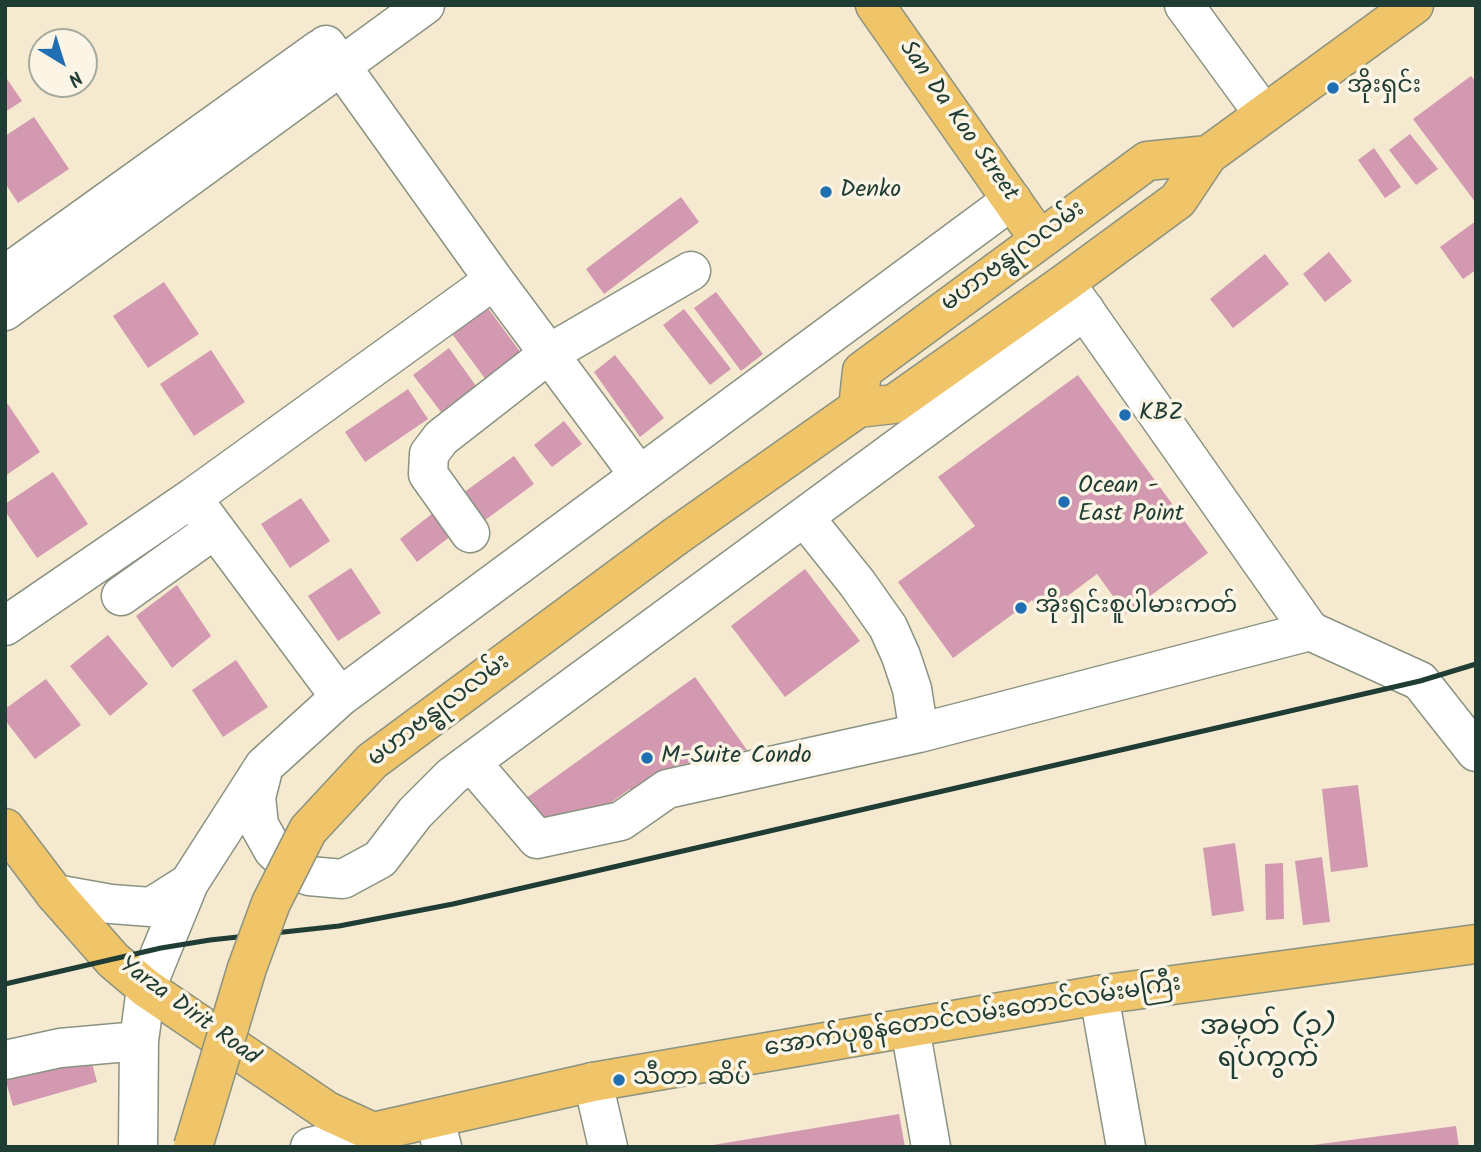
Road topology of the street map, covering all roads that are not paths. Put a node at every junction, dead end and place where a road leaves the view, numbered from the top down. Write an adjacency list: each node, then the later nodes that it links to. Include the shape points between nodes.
1 (382, 5): 6 (street)
2 (425, 5): 6 (street)
3 (875, 5): 9 (main road, San Da Koo Street)
4 (1184, 5): 7 (street)
5 (1414, 5): 7 (main road, မဟာဗန္ဓုလလမ်း)
6 (334, 55): 11 (street); 14 (street)
7 (1263, 113): 8 (main road, မဟာဗန္ဓုလလမ်း)
8 (1208, 155): 10 (main road, မဟာဗန္ဓုလလမ်း, via 1147,161); 15 (main road, မဟာဗန္ဓုလလမ်း, via 1178,200)
9 (1012, 200): 10 (main road, San Da Koo Street); 19 (street)
10 (1039, 239): 18 (main road, မဟာဗန္ဓုလလမ်း, via 862,370)
11 (46, 264): 13 (street); 16 (street)
12 (691, 271): 17 (street)
13 (5, 275)
14 (494, 279): 17 (street); 20 (street)
15 (1075, 296): 18 (main road, မဟာဗန္ဓုလလမ်း, via 894,404); 21 (street); 26 (street)
16 (5, 311)
17 (550, 354): 19 (street); 23 (street, via 441,438 429,454 428,474)
18 (858, 408): 45 (main road, မဟာဗန္ဓုလလမ်း, bridge, via 372,761 308,830 271,903 247,968)
19 (639, 475): 27 (street)
20 (192, 498): 22 (street); 25 (street)
21 (805, 518): 28 (street, via 888,627 912,689); 30 (street)
22 (215, 529): 24 (street); 27 (street)
23 (470, 533)
24 (121, 596)
25 (5, 626)
26 (1310, 631): 28 (street); 29 (street, via 1420,681)
27 (340, 697): 31 (street)
28 (919, 733): 30 (street, via 667,789 621,821 537,839)
29 (1476, 750)
30 (471, 762): 31 (street, via 415,813 380,859 343,878 309,876 290,867 272,850 259,824 256,797)
31 (264, 766): 33 (street)
32 (5, 828): 34 (main road, Yarza Dirit Road)
33 (189, 884): 34 (street, via 151,907); 36 (street)
34 (55, 894): 36 (main road, Yarza Dirit Road, via 113,960)
35 (1476, 944): 37 (main road, အောက်ပုစွန်တောင်လမ်းတောင်လမ်းမကြီး)
36 (146, 988): 39 (street); 42 (main road, Yarza Dirit Road, via 327,1111)
37 (1099, 995): 38 (main road, အောက်ပုစွန်တောင်လမ်းတောင်လမ်းမကြီး); 49 (street)
38 (910, 1028): 41 (main road, အောက်ပုစွန်တောင်လမ်းတောင်လမ်းမကြီး); 48 (street)
39 (139, 1041): 40 (street, via 60,1048); 44 (street)
40 (5, 1060)
41 (593, 1082): 43 (main road, အောက်ပုစွန်တောင်လမ်းတောင်လမ်းမကြီး); 47 (street)
42 (373, 1132): 43 (main road, အောက်ပုစွန်တောင်လမ်းတောင်လမ်းမကြီး); 46 (street, အောက်ပုစွန်တောင်လမ်းတောင်လမ်းမကြီး)
43 (438, 1133)
44 (138, 1147)
45 (193, 1147)
46 (310, 1147)
47 (608, 1147)
48 (931, 1147)
49 (1126, 1147)

